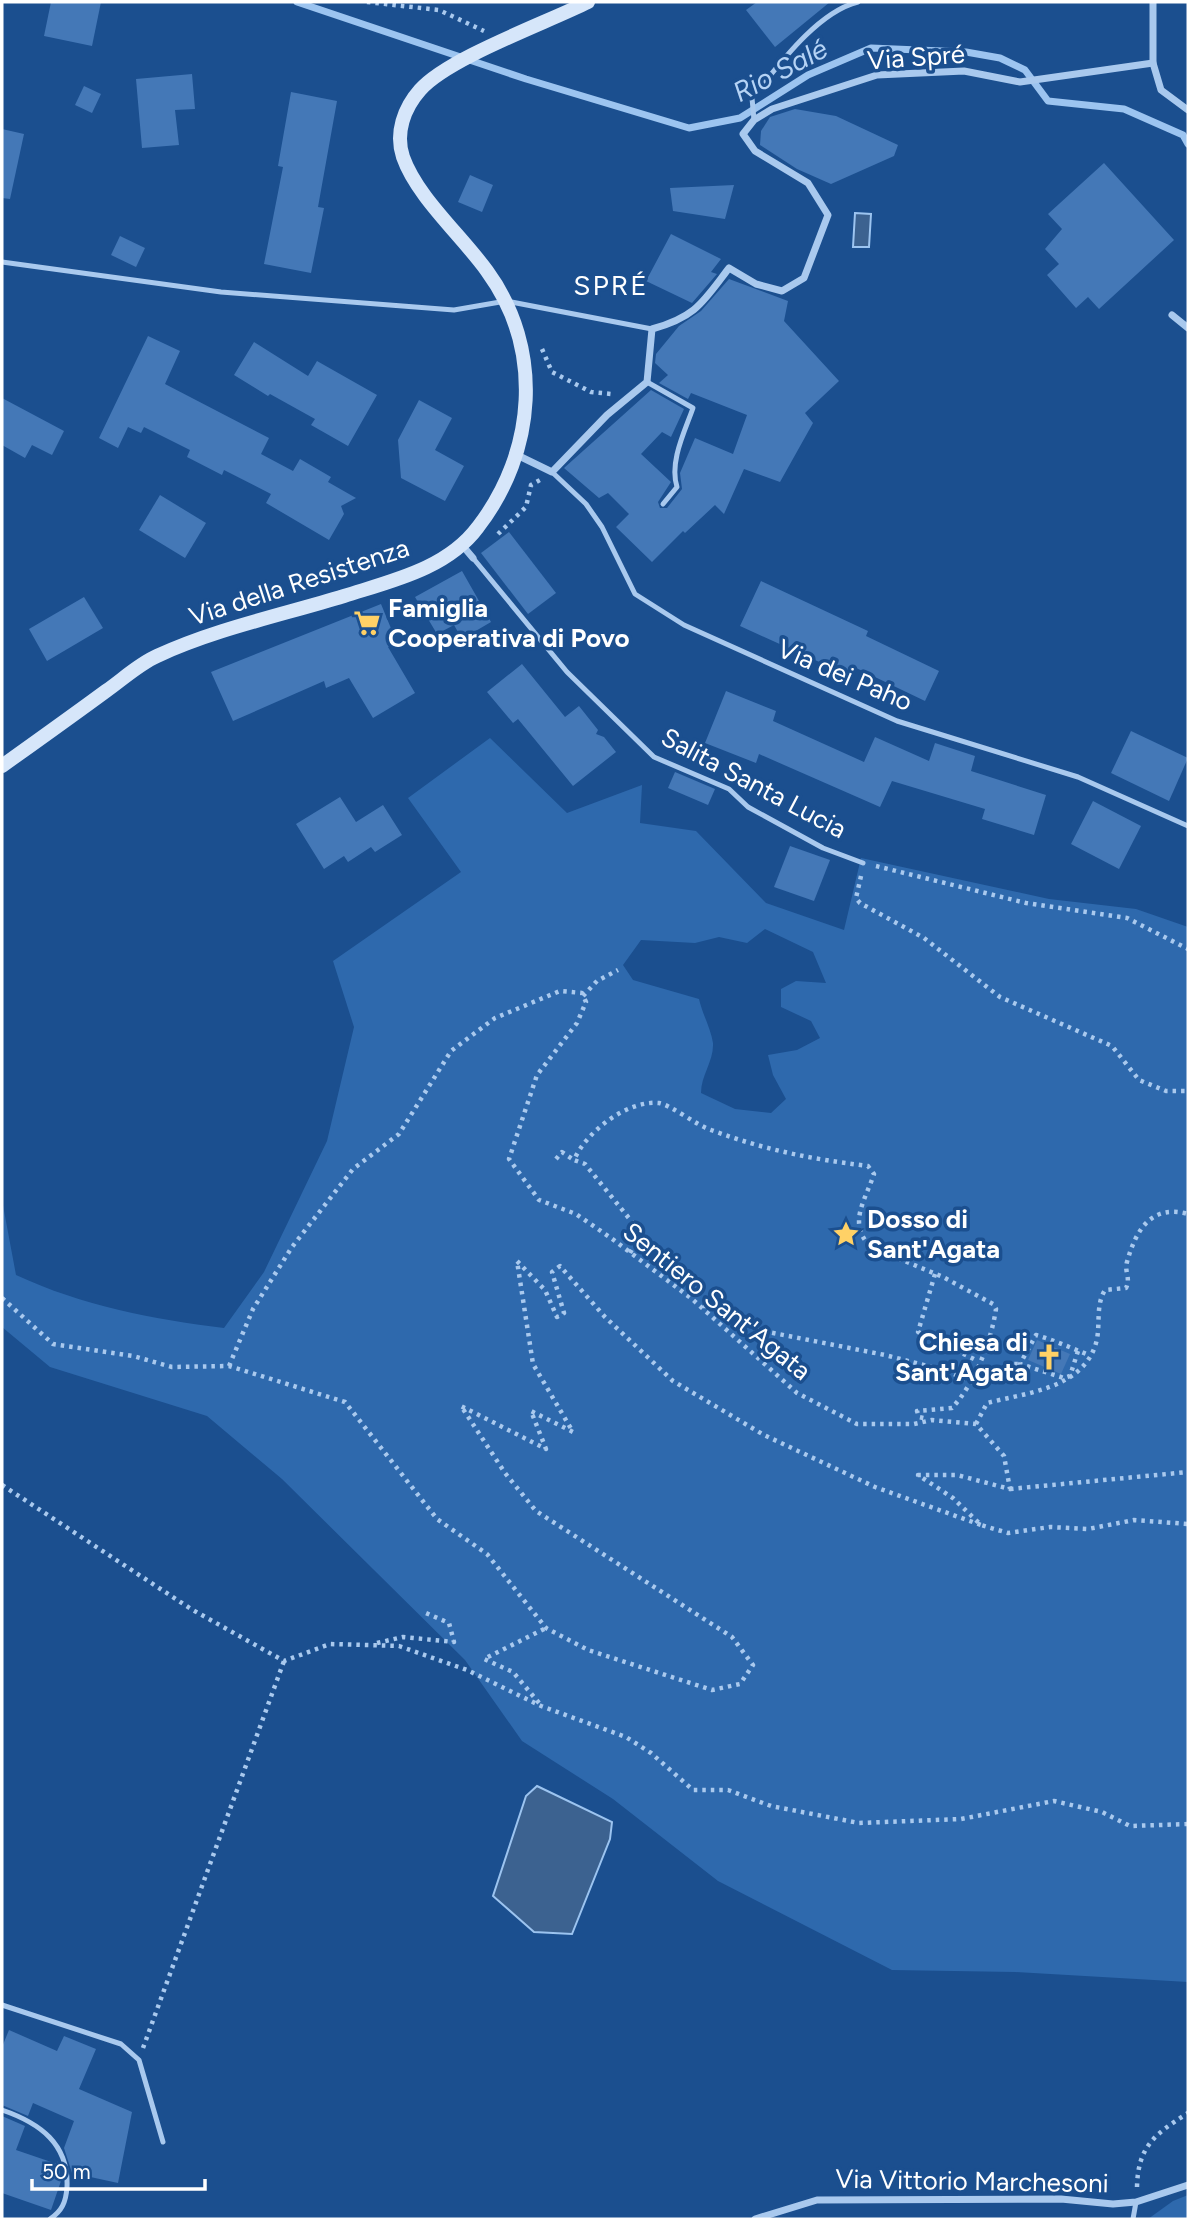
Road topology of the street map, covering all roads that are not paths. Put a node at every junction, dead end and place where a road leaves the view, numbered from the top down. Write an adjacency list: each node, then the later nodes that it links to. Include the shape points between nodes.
1 (588, 2): 8 (street, Via della Resistenza, via 435,76 411,102 401,126 404,160)
2 (858, 2): 6 (lane, via 843,6 789,52 752,98)
3 (1153, 2): 4 (street)
4 (1153, 63): 5 (street, via 1161,90); 6 (street, Via Spré, via 1020,82 964,71 877,75 772,109)
5 (1188, 110)
6 (754, 120): 11 (street, via 743,134 755,151 808,183 828,215 804,278 782,291 756,284 729,268 682,320)
7 (2, 262): 8 (lane, via 221,292 454,310)
8 (506, 301): 11 (lane); 13 (street, Via della Resistenza, via 522,348 528,394)
9 (1172, 315): 10 (street)
10 (1188, 328)
11 (652, 329): 12 (street)
12 (647, 382): 14 (street); 15 (lane, via 693,408 673,475 677,486)
13 (517, 455): 14 (street); 16 (street, Via della Resistenza, via 496,499)
14 (552, 472): 19 (lane, Via dei Paho, via 586,504 602,527 635,594 684,625 897,721 1078,777)
15 (663, 504)
16 (462, 545): 17 (street, Salita Santa Lucia); 18 (street, Via della Resistenza, via 397,580 152,658)
17 (473, 558): 20 (lane, Salita Santa Lucia, via 568,673 654,757 729,789 748,807)
18 (2, 766)
19 (1188, 826)
20 (863, 863)
21 (2, 2005): 23 (lane, via 121,2043 139,2060)
22 (2, 2110): 26 (lane, via 41,2129 66,2161 66,2198 60,2212)
23 (163, 2142)
24 (1188, 2185): 25 (street, Via Vittorio Marchesoni)
25 (1136, 2202): 27 (street, Via Vittorio Marchesoni, via 817,2200); 28 (lane)
26 (50, 2219)
27 (755, 2219)
28 (1133, 2219)

